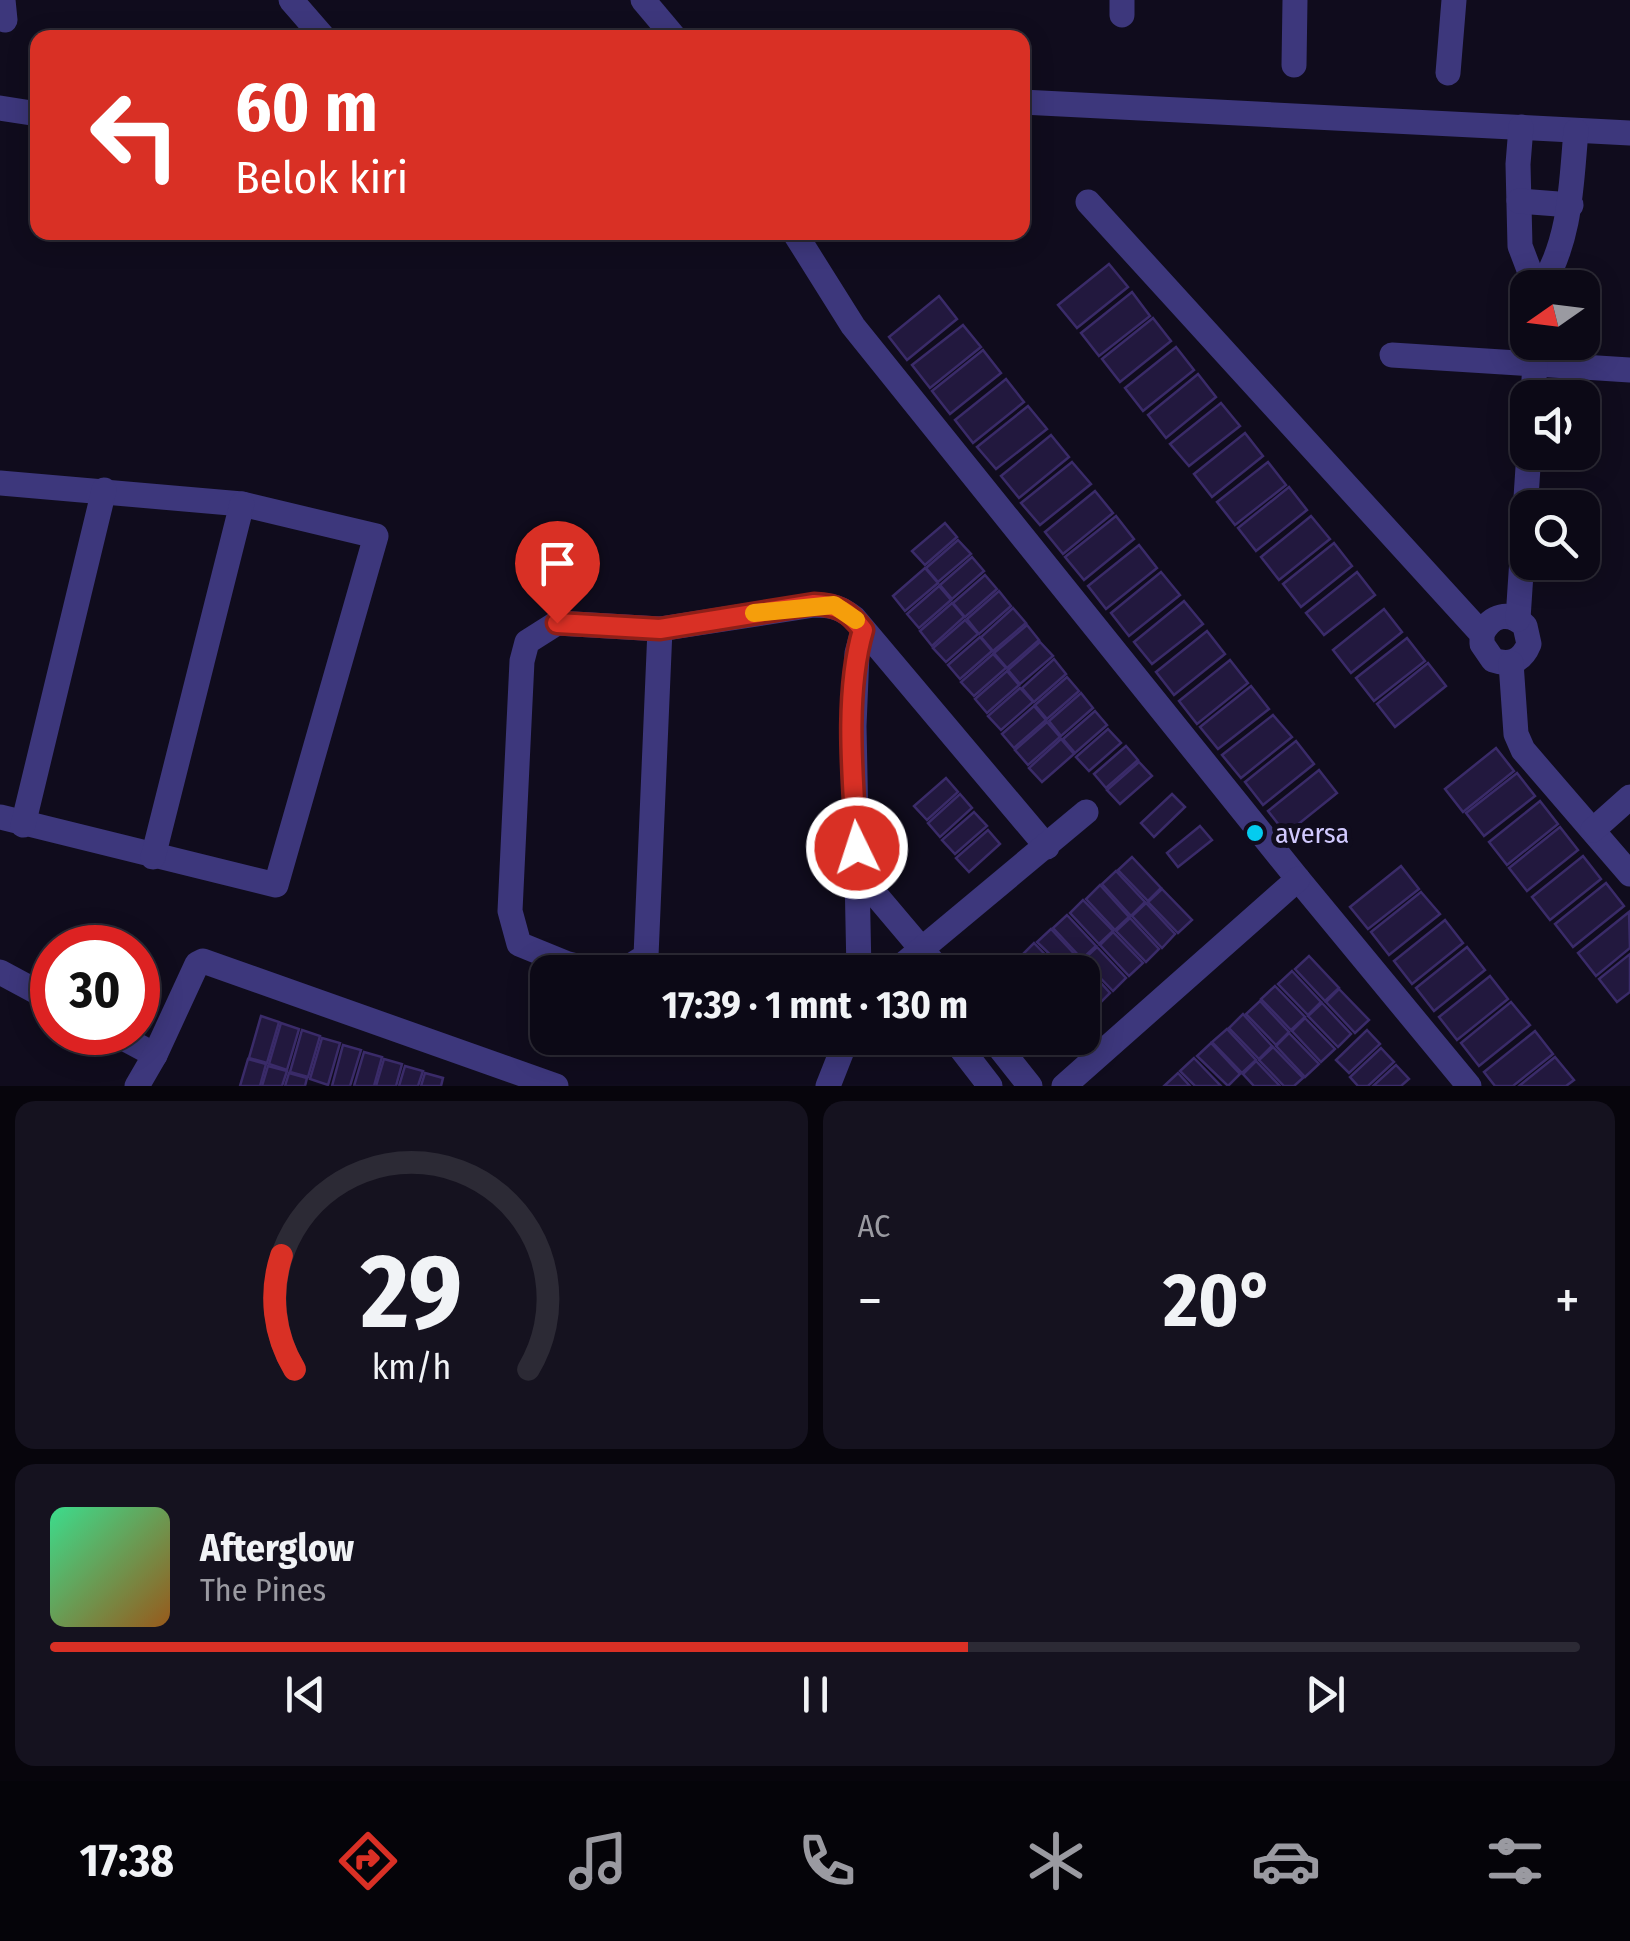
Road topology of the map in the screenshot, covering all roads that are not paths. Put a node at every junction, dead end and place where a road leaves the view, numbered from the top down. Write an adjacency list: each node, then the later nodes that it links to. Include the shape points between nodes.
1 (291, 0): 5 (street)
2 (643, 0): 6 (street)
3 (1295, 0): 7 (street)
4 (1454, 0): 8 (street)
5 (314, 30)
6 (668, 30)
7 (1294, 65)
8 (1448, 73)
9 (1030, 102): 12 (street)
10 (0, 108): 11 (street)
11 (30, 113)
12 (1521, 128): 13 (street); 15 (street)
13 (1576, 130): 14 (street); 17 (street)
14 (1630, 133)
15 (1519, 201): 17 (street); 19 (street, via 1520,246)
16 (1088, 202): 32 (street)
17 (1571, 205): 20 (street)
18 (799, 240): 42 (street, via 853,326)
19 (1530, 270)
20 (1551, 270)
21 (1510, 353): 22 (street)
22 (1392, 354)
23 (1575, 360): 24 (street)
24 (1630, 370)
25 (1528, 470): 29 (street)
26 (0, 484): 27 (street)
27 (104, 490): 28 (street); 36 (street)
28 (242, 504): 39 (street); 39 (street, via 376,536 276,885)
29 (1518, 620): 32 (street, via 1496,617); 33 (street, via 1529,644)
30 (660, 629): 31 (street, via 814,604 844,610); 44 (street, via 557,623 527,642 510,910 519,944); 45 (street)
31 (863, 630): 38 (street); 41 (street, via 854,726)
32 (1482, 634): 33 (street, via 1492,660)
33 (1511, 663): 37 (street, via 1523,750)
34 (1630, 796): 37 (street)
35 (1086, 812): 38 (street)
36 (12, 821): 39 (street)
37 (1593, 830): 40 (street)
38 (1047, 847): 43 (street)
39 (153, 857)
40 (1630, 874)
41 (859, 875): 43 (street); 46 (street)
42 (1298, 879): 61 (street); 62 (street)
43 (922, 948): 47 (street); 48 (street)
44 (546, 955)
45 (646, 955)
46 (859, 955)
47 (915, 955)
48 (928, 955)
49 (0, 972): 50 (street)
50 (30, 988)
51 (160, 1044): 57 (street, via 196,964 210,962)
52 (155, 1055): 56 (street)
53 (840, 1055): 58 (street)
54 (967, 1055): 59 (street)
55 (1005, 1055): 60 (street)
56 (137, 1086)
57 (556, 1086)
58 (828, 1086)
59 (990, 1086)
60 (1030, 1086)
61 (1064, 1086)
62 (1469, 1086)

